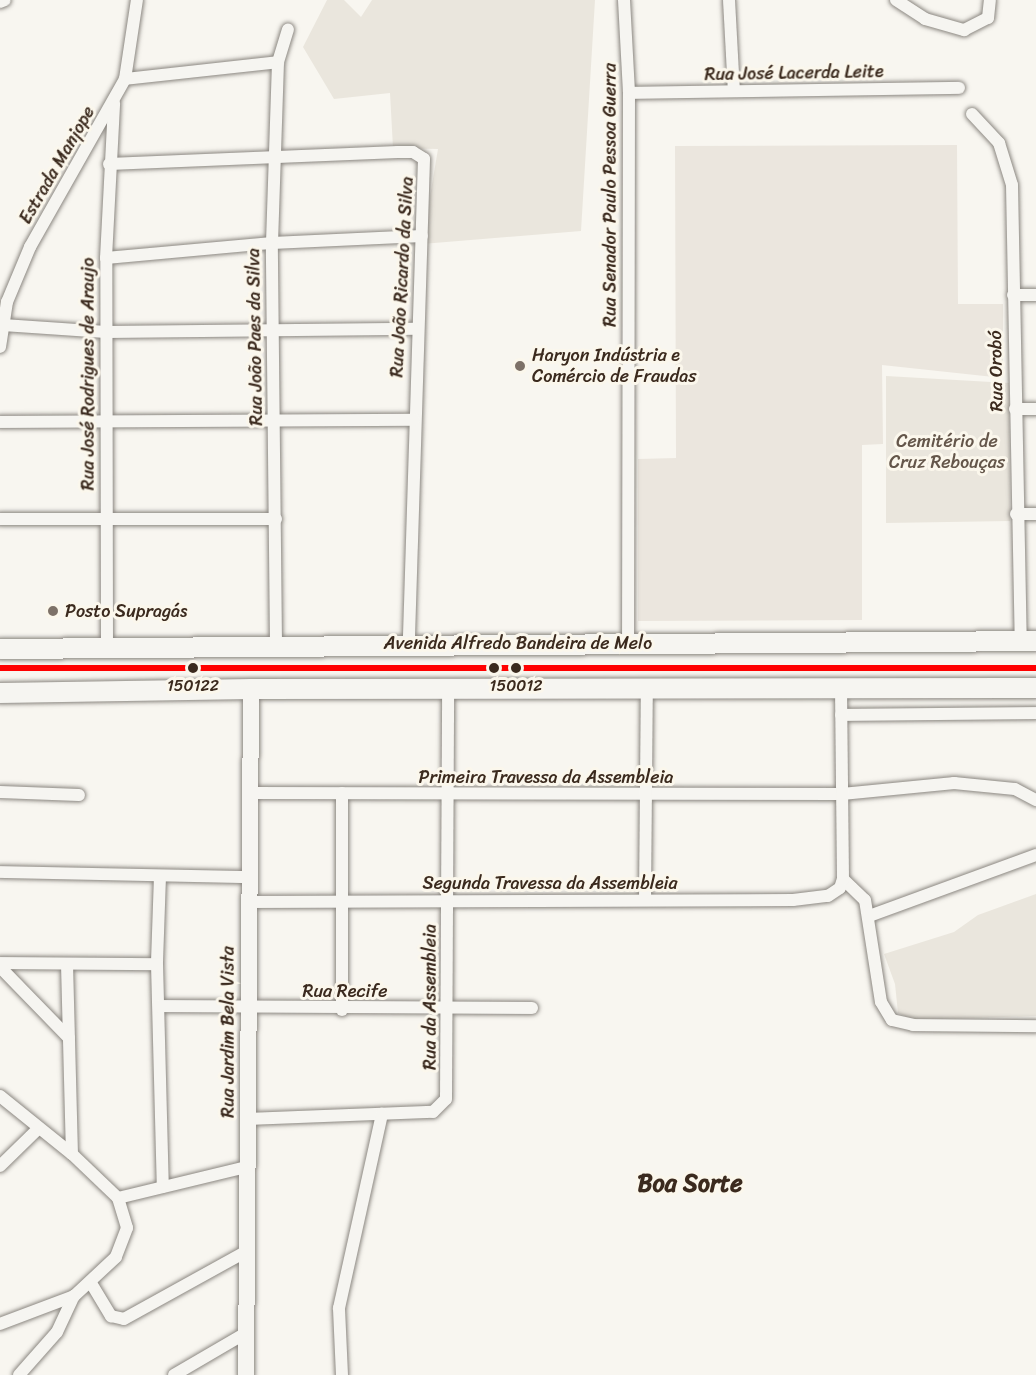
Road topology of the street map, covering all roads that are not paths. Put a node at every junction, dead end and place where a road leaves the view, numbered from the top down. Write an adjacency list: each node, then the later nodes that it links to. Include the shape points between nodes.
1 (5, 0): 7 (street)
2 (137, 0): 10 (street, Estrada Manjope)
3 (624, 0): 13 (street, Rua Senador Paulo Pessoa Guerra)
4 (729, 0): 12 (street)
5 (896, 0): 6 (street, via 925,19 964,30 988,18)
6 (990, 0)
7 (0, 2)
8 (288, 30): 9 (street, Rua João Paes da Silva)
9 (278, 62): 10 (street); 16 (street, Rua João Paes da Silva)
10 (125, 79): 14 (street, Estrada Manjope)
11 (959, 88): 12 (street, Rua José Lacerda Leite)
12 (734, 92): 13 (street, Rua José Lacerda Leite)
13 (629, 93): 41 (street, Rua Senador Paulo Pessoa Guerra)
14 (114, 103): 17 (street, Rua José Rodrigues de Araujo); 23 (street, Estrada Manjope, via 30,247 7,302)
15 (972, 114): 21 (street, Rua Orobó, via 993,134 1010,172)
16 (277, 157): 17 (street, Rua João Ricardo da Silva); 18 (street, Rua João Ricardo da Silva, via 398,152 420,155 426,166); 19 (street, Rua João Paes da Silva)
17 (109, 164): 20 (street, Rua José Rodrigues de Araujo)
18 (422, 236): 19 (street); 24 (street, Rua João Ricardo da Silva)
19 (272, 243): 20 (street); 25 (street, Rua João Paes da Silva)
20 (106, 258): 26 (street, Rua José Rodrigues de Araujo)
21 (1013, 295): 22 (street); 28 (street, Rua Orobó)
22 (1036, 295)
23 (3, 325): 26 (street); 27 (street, Estrada Manjope)
24 (417, 329): 25 (street); 31 (street, Rua João Ricardo da Silva)
25 (274, 331): 26 (street); 32 (street, Rua João Paes da Silva)
26 (106, 332): 30 (street, Rua José Rodrigues de Araujo)
27 (0, 347)
28 (1015, 409): 29 (street); 34 (street, Rua Orobó)
29 (1036, 409)
30 (107, 420): 32 (street); 33 (street); 36 (street, Rua José Rodrigues de Araujo)
31 (414, 420): 32 (street); 40 (street, Rua João Ricardo da Silva)
32 (275, 421): 38 (street, Rua João Paes da Silva)
33 (0, 422)
34 (1016, 514): 35 (street); 39 (street, Rua Orobó)
35 (1036, 514)
36 (106, 518): 37 (street); 38 (street); 43 (street, Rua José Rodrigues de Araujo)
37 (0, 519)
38 (276, 519): 42 (street, Rua João Paes da Silva)
39 (1028, 641): 41 (highway, Avenida Alfredo Bandeira de Melo)
40 (409, 643): 41 (highway, Avenida Alfredo Bandeira de Melo); 42 (highway, Avenida Alfredo Bandeira de Melo)
41 (628, 643)
42 (276, 644): 43 (highway, Avenida Alfredo Bandeira de Melo)
43 (107, 646): 44 (highway, Avenida Alfredo Bandeira de Melo)
44 (0, 649)
45 (1036, 688): 47 (highway)
46 (251, 689): 48 (highway); 50 (highway); 54 (main road, Rua Jardim Bela Vista)
47 (841, 689): 49 (highway); 52 (street)
48 (448, 691): 49 (highway); 58 (street, Rua da Assembleia)
49 (647, 691): 59 (street)
50 (0, 693)
51 (1036, 713): 52 (street)
52 (841, 715): 56 (street)
53 (0, 792): 57 (street)
54 (250, 793): 55 (street, Primeira Travessa da Assembleia); 64 (main road, Rua Jardim Bela Vista)
55 (342, 793): 58 (street, Primeira Travessa da Assembleia); 69 (street)
56 (842, 794): 59 (street, Primeira Travessa da Assembleia); 60 (street, Primeira Travessa da Assembleia, via 991,783); 65 (street)
57 (79, 795)
58 (450, 795): 59 (street, Primeira Travessa da Assembleia); 67 (street, Rua da Assembleia)
59 (645, 795): 66 (street)
60 (1036, 800)
61 (1036, 855): 70 (street)
62 (0, 872): 63 (street)
63 (160, 876): 64 (street); 72 (street)
64 (247, 877): 68 (main road, Rua Jardim Bela Vista)
65 (843, 879): 66 (street, Segunda Travessa da Assembleia, via 836,892 818,899); 70 (street, via 859,892)
66 (645, 900): 67 (street, Segunda Travessa da Assembleia)
67 (448, 901): 69 (street, Segunda Travessa da Assembleia); 75 (street, Rua da Assembleia)
68 (248, 902): 69 (street, Segunda Travessa da Assembleia); 77 (main road, Rua Jardim Bela Vista)
69 (341, 902): 78 (street)
70 (869, 916): 79 (street, via 881,1002 892,1020 913,1025)
71 (66, 964): 72 (street); 73 (street); 80 (street)
72 (157, 964): 74 (street)
73 (0, 965): 80 (street)
74 (159, 1006): 77 (street, Rua Recife); 88 (street)
75 (448, 1008): 76 (street, Rua Recife); 78 (street, Rua Recife); 82 (street, Rua da Assembleia, via 448,1087 443,1104 433,1112)
76 (532, 1008)
77 (250, 1009): 78 (street, Rua Recife); 83 (main road, Rua Jardim Bela Vista)
78 (342, 1010)
79 (1036, 1026)
80 (69, 1038): 85 (street)
81 (0, 1096): 84 (street)
82 (381, 1114): 83 (street, Rua da Assembleia); 98 (street, via 339,1308)
83 (247, 1119): 87 (main road, Rua Jardim Bela Vista)
84 (39, 1128): 85 (street); 86 (street)
85 (72, 1154): 89 (street)
86 (0, 1166)
87 (246, 1167): 88 (street); 90 (main road, Rua Jardim Bela Vista)
88 (163, 1187): 89 (street)
89 (118, 1198): 91 (street, via 126,1219 123,1247)
90 (247, 1251): 91 (street, via 124,1319 111,1316); 94 (main road, Rua Jardim Bela Vista)
91 (91, 1282): 92 (street)
92 (74, 1296): 93 (street); 95 (street, via 57,1332)
93 (0, 1324)
94 (246, 1333): 96 (street); 97 (main road, Rua Jardim Bela Vista)
95 (19, 1375)
96 (174, 1375)
97 (246, 1375)
98 (342, 1375)

